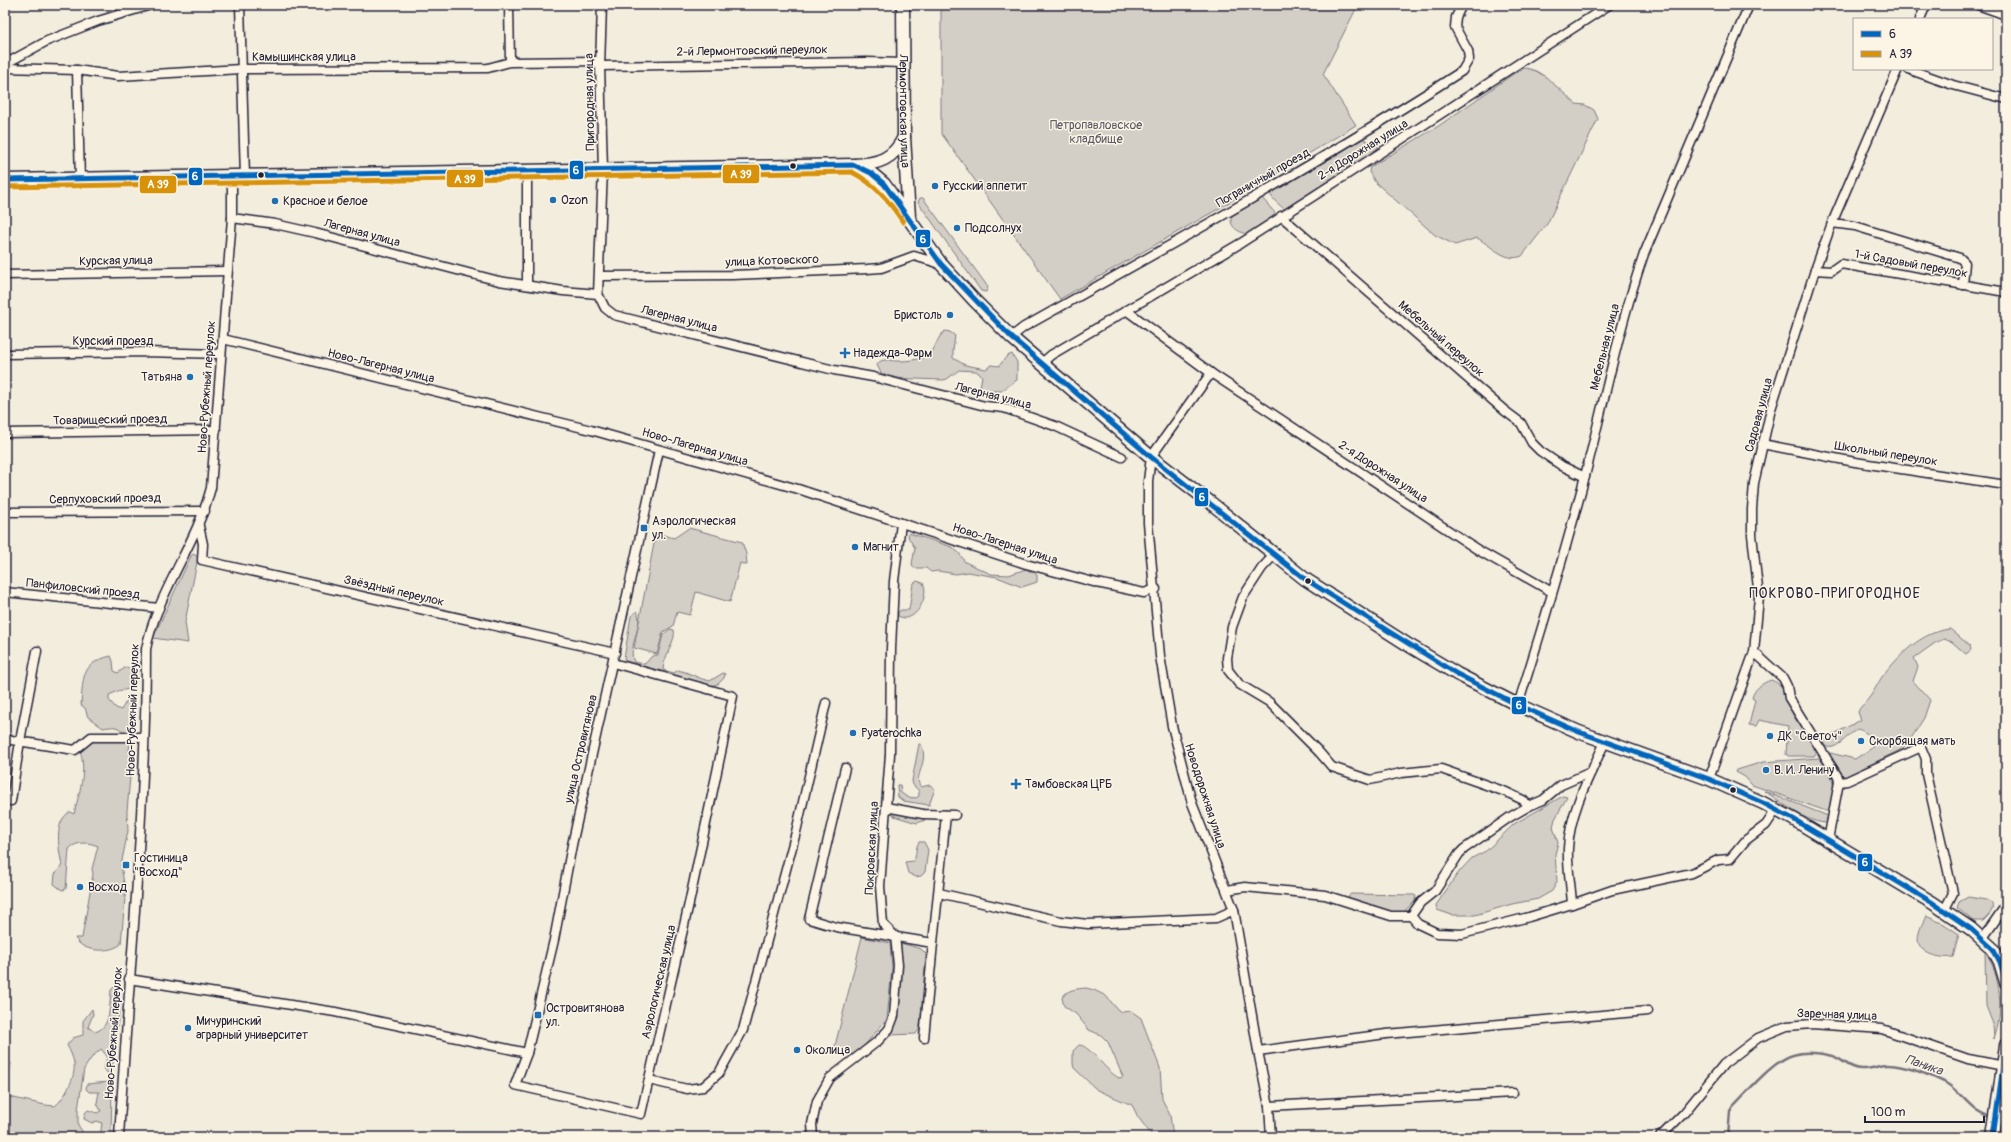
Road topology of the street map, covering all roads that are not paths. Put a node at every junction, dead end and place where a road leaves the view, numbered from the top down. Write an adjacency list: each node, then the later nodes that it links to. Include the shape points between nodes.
1 (151, 5): 15 (street, via 98,21 47,41)
2 (240, 5): 18 (street)
3 (509, 5): 13 (street)
4 (602, 5): 16 (street, Пригородная улица)
5 (903, 5): 14 (main road, Лермонтовская улица)
6 (1462, 5): 45 (street, Пограничный проезд, via 1456,17 1455,27 1468,51 1469,59 1462,71 1269,189 1024,327)
7 (1610, 5): 31 (street, 2-я Дорожная улица)
8 (1749, 5): 57 (street, Мебельная улица, via 1640,267 1631,293)
9 (1926, 5): 12 (street)
10 (1978, 5): 11 (street)
11 (2006, 15)
12 (1920, 18)
13 (510, 62): 16 (street, Камышинская улица, via 596,61); 18 (street, Камышинская улица, via 488,68)
14 (904, 63): 16 (street, 2-й Лермонтовский переулок); 23 (main road, Лермонтовская улица)
15 (5, 64)
16 (600, 66): 25 (street, Пригородная улица)
17 (5, 68): 19 (street, Камышинская улица)
18 (241, 69): 19 (street, Камышинская улица, via 118,76); 28 (street)
19 (77, 70): 30 (street)
20 (1898, 70): 34 (street, Садовая улица)
21 (1911, 70): 22 (street, via 1953,85)
22 (2006, 99)
23 (904, 138): 24 (main road, via 900,147 886,159); 33 (main road, Лермонтовская улица)
24 (854, 165): 25 (main road); 33 (main road, via 884,184)
25 (603, 169): 26 (main road); 39 (street, Пригородная улица)
26 (527, 170): 28 (main road); 40 (street)
27 (232, 177): 28 (main road); 30 (main road); 32 (street, Ново-Рубежный переулок)
28 (245, 177)
29 (5, 180): 30 (main road)
30 (80, 180)
31 (1281, 216): 44 (street, 2-я Дорожная улица, via 1241,243); 57 (street, Мебельный переулок, via 1522,423 1540,451)
32 (232, 218): 37 (street, Ново-Рубежный переулок); 40 (street, Лагерная улица, via 315,233 470,274)
33 (909, 218): 35 (main road)
34 (1832, 223): 36 (street, Садовая улица); 41 (street, via 1855,226 1960,258 1965,263)
35 (941, 264): 39 (street, улица Котовского, via 914,256 881,268 733,275); 45 (main road)
36 (1815, 270): 41 (street, 1-й Садовый переулок, via 1831,271 1841,264); 53 (street, Садовая улица)
37 (227, 271): 38 (street, Курская улица); 46 (street, Ново-Рубежный переулок)
38 (5, 275)
39 (600, 276): 43 (street, Пригородная улица)
40 (527, 285): 43 (street, Лагерная улица)
41 (1964, 285): 42 (street, 1-й Садовый переулок)
42 (2006, 292)
43 (598, 294): 55 (street, Лагерная улица, via 605,308 614,315 834,370 873,377 985,406 1004,408 1055,426)
44 (1126, 310): 49 (street, 2-я Дорожная улица); 50 (street, 2-я Дорожная улица)
45 (1011, 337): 49 (main road)
46 (223, 339): 48 (street, Ново-Рубежный переулок); 54 (street, Ново-Лагерная улица, via 591,430)
47 (5, 354): 48 (street, Курский проезд)
48 (221, 354): 51 (street, Ново-Рубежный переулок)
49 (1042, 363): 56 (main road)
50 (1211, 373): 56 (street); 66 (street, 2-я Дорожная улица, via 1478,550)
51 (216, 430): 52 (street, Товарищеский проезд); 59 (street, Ново-Рубежный переулок)
52 (5, 433)
53 (1762, 444): 58 (street, Школьный переулок, via 1855,462); 69 (street, Садовая улица, via 1752,509 1752,535 1759,597)
54 (659, 450): 61 (street, Ново-Лагерная улица, via 798,489); 70 (street, улица Островитянова)
55 (1122, 457)
56 (1151, 457): 63 (main road); 64 (street, Новодорожная улица, via 1148,523)
57 (1585, 477): 66 (street, Мебельная улица)
58 (2006, 485)
59 (205, 511): 60 (street, Серпуховский проезд); 62 (street, Ново-Рубежный переулок)
60 (5, 512)
61 (901, 522): 64 (street, Ново-Лагерная улица, via 1061,574 1144,593); 84 (street, Покровская улица, via 894,588 890,754)
62 (199, 526): 67 (street, Ново-Рубежный переулок); 70 (street, Звёздный переулок, via 203,544 202,560)
63 (1274, 554): 73 (main road, via 1305,579 1362,617 1457,674); 83 (street, via 1243,597 1232,626 1227,658 1228,670 1239,684 1269,702 1320,752 1332,768 1370,780 1401,773 1441,770 1506,792 1523,800)
64 (1156, 589): 89 (street, Новодорожная улица, via 1160,656 1179,758 1206,843)
65 (5, 592): 67 (street, Панфиловский проезд)
66 (1552, 592): 73 (street, Мебельная улица)
67 (159, 608): 74 (street, Ново-Рубежный переулок, via 146,649)
68 (37, 651): 76 (street)
69 (1754, 652): 80 (street, Садовая улица); 81 (street, via 1783,678 1789,698)
70 (615, 653): 71 (street, улица Островитянова)
71 (613, 664): 105 (street, улица Островитянова, via 572,844 554,940); 107 (street, Аэрологическая улица, via 733,696)
72 (826, 703): 107 (street, via 796,832 742,1030 719,1073 703,1087 687,1089)
73 (1518, 705): 77 (main road, via 1555,723)
74 (144, 737): 76 (street, via 91,738 75,750); 99 (street, Ново-Рубежный переулок, via 139,858)
75 (5, 739): 76 (street)
76 (20, 741): 82 (street)
77 (1606, 742): 79 (street); 80 (main road)
78 (845, 768): 96 (street, via 809,919 836,927)
79 (1591, 772): 83 (street, via 1562,785 1543,800); 91 (street, via 1575,810 1569,836 1568,860)
80 (1709, 779): 85 (main road)
81 (1839, 782): 88 (street); 94 (street, via 1847,781 1921,747 1926,759 1926,774 1953,893)
82 (11, 801)
83 (1529, 806): 95 (street, via 1459,854 1435,891 1420,903)
84 (886, 807): 86 (street, via 923,814); 96 (street, Покровская улица, via 881,904 883,924)
85 (1776, 810): 88 (main road); 91 (street, via 1766,825 1746,840 1730,859 1718,860 1692,873 1612,890)
86 (946, 815): 87 (street); 90 (street)
87 (955, 816)
88 (1828, 840): 94 (main road)
89 (1227, 890): 93 (street, Новодорожная улица); 95 (street, via 1245,887 1325,895 1391,916)
90 (939, 893): 93 (street, via 1061,921 1088,924 1216,918); 98 (street)
91 (1572, 904): 95 (street, via 1462,934 1437,933 1418,924)
92 (2006, 905): 97 (street)
93 (1234, 910): 104 (street, Новодорожная улица)
94 (1944, 910): 97 (main road)
95 (1411, 916)
96 (895, 936): 98 (street); 112 (street, via 898,965 892,1023 878,1041 830,1078 817,1101 812,1124)
97 (1983, 938): 100 (main road, via 2000,962)
98 (933, 943): 102 (street)
99 (129, 979): 105 (street, via 336,1012); 111 (street, Ново-Рубежный переулок)
100 (2006, 982)
101 (1648, 1011): 104 (street, via 1386,1034)
102 (924, 1038)
103 (2006, 1045): 106 (main road)
104 (1258, 1051): 109 (street, Новодорожная улица)
105 (526, 1053): 107 (street, Аэрологическая улица, via 515,1085 641,1114)
106 (2004, 1066): 110 (main road); 114 (street, Заречная улица, via 1968,1059 1882,1029 1812,1024 1787,1026 1758,1038 1724,1064)
107 (649, 1080)
108 (1513, 1093): 109 (street)
109 (1269, 1106): 113 (street, Новодорожная улица)
110 (1994, 1135)
111 (119, 1137)
112 (813, 1137)
113 (1271, 1137)
114 (1660, 1137)

